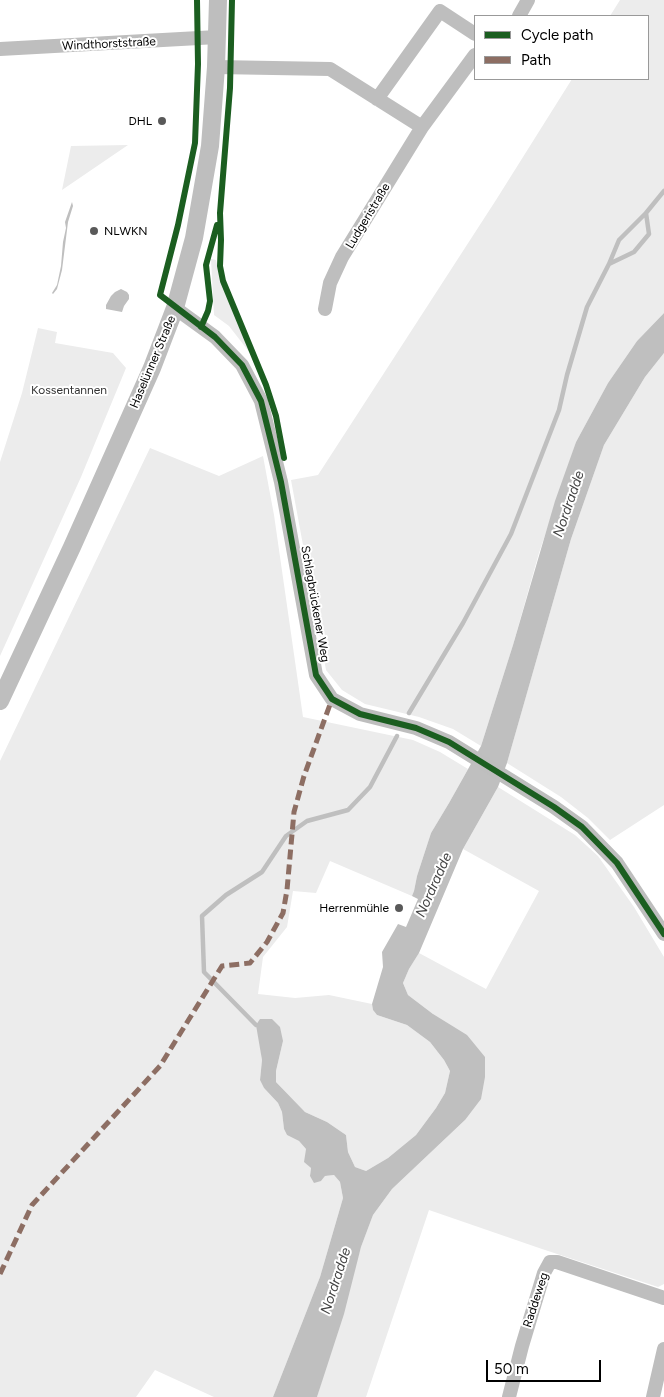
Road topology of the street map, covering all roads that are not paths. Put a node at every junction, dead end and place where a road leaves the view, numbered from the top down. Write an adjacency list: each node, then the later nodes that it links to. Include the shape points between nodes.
1 (218, 0): 5 (street, Haselünner Straße)
2 (528, 0): 3 (street)
3 (519, 15)
4 (474, 33): 9 (street, via 440,10)
5 (217, 37): 6 (street, Windthorststraße); 8 (street, Haselünner Straße)
6 (0, 50)
7 (474, 56): 10 (street, Ludgeristraße)
8 (216, 67): 9 (street, via 330,70); 11 (street, Haselünner Straße, via 210,146 194,238)
9 (377, 99): 10 (street)
10 (422, 127): 12 (street, Ludgeristraße, via 342,257 330,282)
11 (175, 308): 13 (street, Haselünner Straße, via 152,368); 14 (street, Schlagbrückener Weg, via 215,337 242,365 261,401 282,482 316,675 332,699 360,714 416,728 449,742 554,807 582,828 617,863)
12 (326, 309)
13 (0, 700)
14 (664, 934)
15 (664, 1298): 17 (street, Raddeweg, via 550,1262 544,1272)
16 (664, 1349): 18 (street)
17 (508, 1397)
18 (653, 1397)

